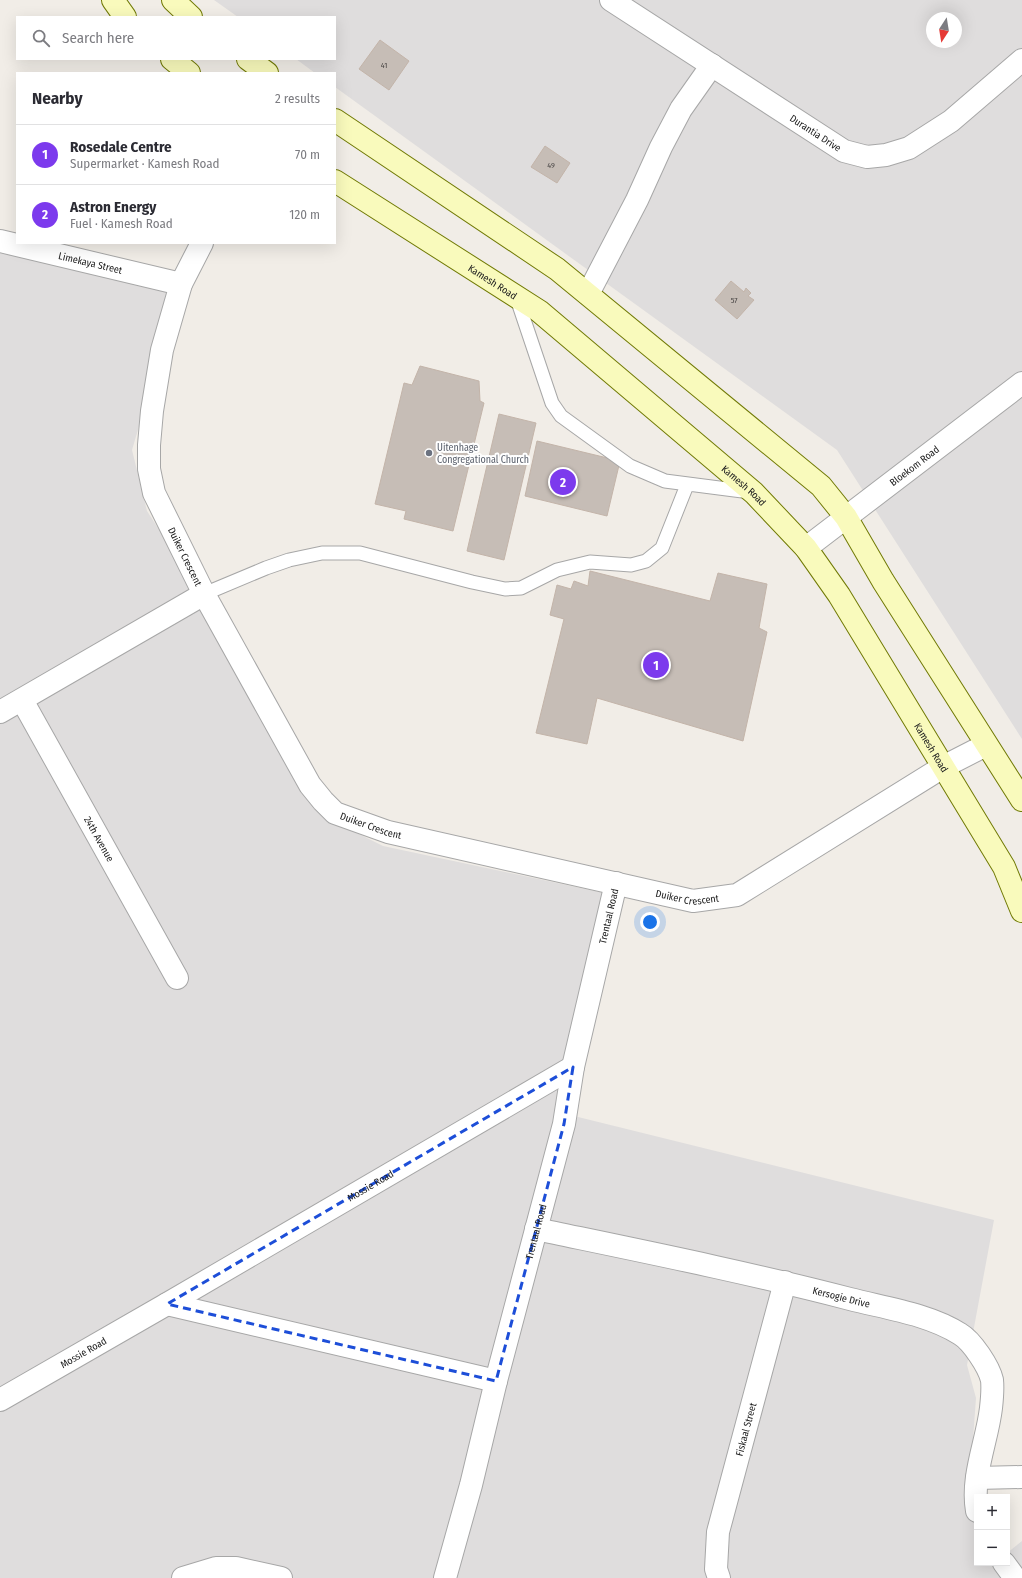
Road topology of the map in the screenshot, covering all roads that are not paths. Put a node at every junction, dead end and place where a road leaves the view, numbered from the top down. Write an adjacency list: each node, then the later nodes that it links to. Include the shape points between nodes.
1 (113, 0): 4 (main road)
2 (173, 0): 5 (main road)
3 (611, 0): 9 (street, Durantia Drive)
4 (124, 16)
5 (190, 16)
6 (173, 60): 10 (main road)
7 (249, 60): 11 (main road)
8 (1022, 60): 9 (street, Durantia Drive, via 952,121 909,148 886,155 867,157 844,151)
9 (712, 65): 17 (street, via 681,109)
10 (188, 72)
11 (266, 72)
12 (336, 121): 17 (main road, via 557,269)
13 (336, 182): 18 (main road, Kamesh Road)
14 (0, 241): 16 (street, Limekaya Street)
15 (201, 244): 16 (street, Duiker Crescent)
16 (181, 284): 24 (street, Duiker Crescent, via 162,350 151,418 149,469 154,493)
17 (588, 294): 22 (main road, via 821,486)
18 (516, 296): 20 (lane, via 552,403 561,416 630,466 665,481); 21 (main road, Kamesh Road, via 539,311)
19 (1022, 383): 22 (street, Bloekom Road)
20 (687, 485): 21 (lane); 24 (lane, via 662,548 646,561 631,565 590,562 558,570 521,588 505,589 360,553 322,553 289,560)
21 (754, 493): 23 (main road, Kamesh Road)
22 (846, 517): 23 (street, Bloekom Road); 27 (main road, via 883,581)
23 (806, 548): 28 (main road, Kamesh Road, via 840,594)
24 (204, 594): 25 (street); 30 (street, Duiker Crescent, via 310,785 335,813 388,832)
25 (22, 700): 26 (street); 32 (street, 24th Avenue)
26 (0, 712)
27 (986, 744): 28 (street, Duiker Crescent); 29 (main road)
28 (943, 767): 30 (street, Duiker Crescent, via 737,895 693,901); 31 (main road, Kamesh Road, via 1004,866)
29 (1022, 800)
30 (616, 883): 33 (street, Trentaal Road)
31 (1022, 911)
32 (177, 978)
33 (573, 1067): 34 (street, Trentaal Road, via 564,1124); 36 (street, Mossie Road)
34 (536, 1229): 35 (street, Kersogie Drive); 37 (street, Trentaal Road)
35 (785, 1282): 40 (street, Kersogie Drive, via 926,1319 963,1335 976,1348 992,1380 990,1415); 46 (street, Fiskaal Street, via 718,1532 716,1569)
36 (167, 1304): 37 (street); 38 (street, Mossie Road)
37 (496, 1381): 45 (street, Trentaal Road)
38 (0, 1400)
39 (1022, 1477): 40 (street)
40 (977, 1478): 41 (street, Kersogie Drive)
41 (977, 1494)
42 (1006, 1566): 47 (street)
43 (183, 1578): 44 (street, via 216,1568 236,1568)
44 (281, 1578)
45 (445, 1578)
46 (719, 1578)
47 (1015, 1578)

